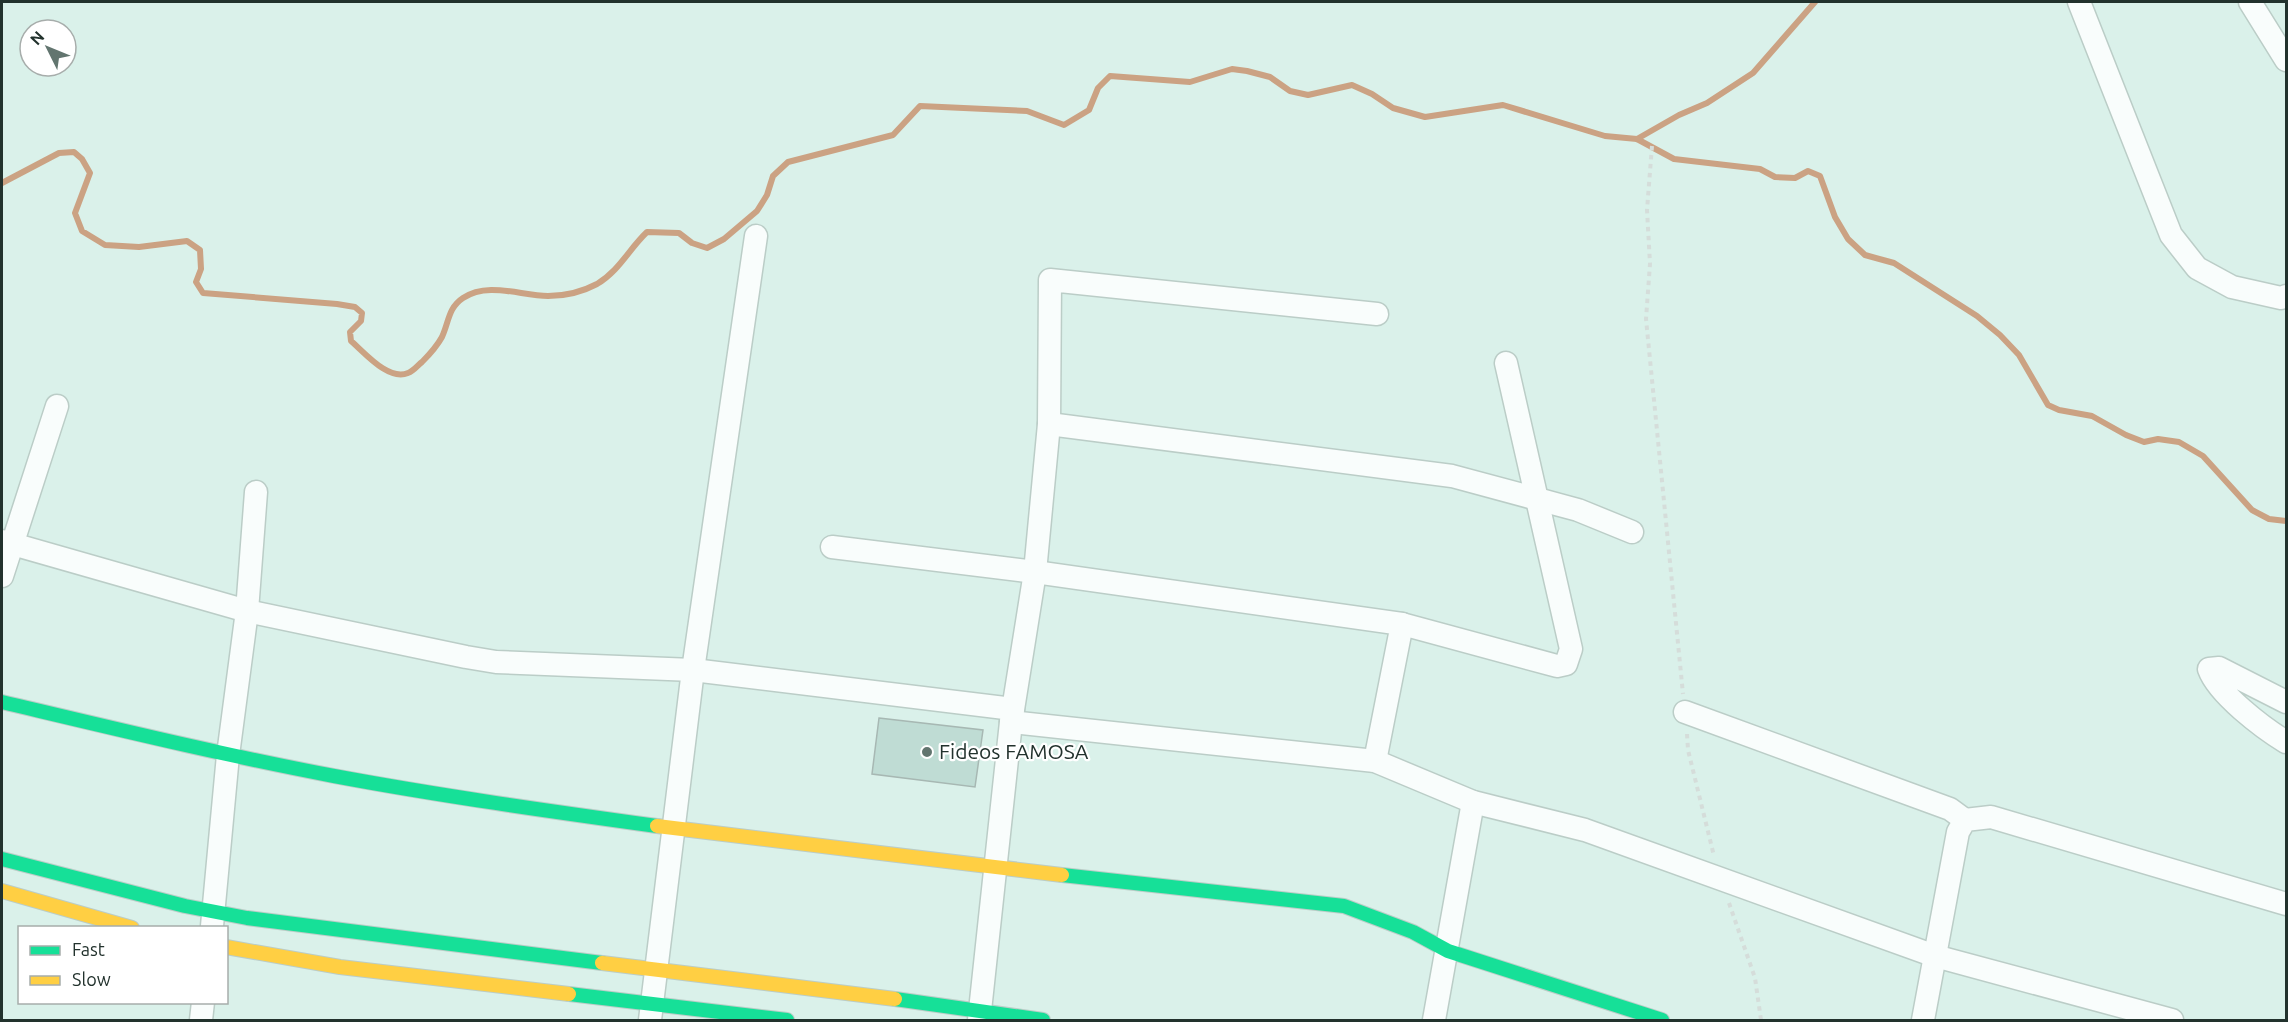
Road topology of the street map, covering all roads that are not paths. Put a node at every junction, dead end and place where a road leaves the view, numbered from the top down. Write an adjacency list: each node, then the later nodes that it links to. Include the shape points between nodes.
1 (2079, 2): 5 (street, via 2171,235 2197,268 2232,287)
2 (2250, 2): 3 (street)
3 (2286, 60)
4 (756, 236): 19 (street)
5 (2286, 296)
6 (1377, 314): 9 (street, via 1050,280)
7 (1506, 363): 11 (street)
8 (57, 406): 13 (street)
9 (1049, 424): 11 (street, via 1452,476); 15 (street)
10 (256, 492): 17 (street)
11 (1537, 498): 12 (street); 18 (street, via 1571,649 1566,664 1557,666)
12 (1632, 532)
13 (6, 542): 16 (street); 17 (street)
14 (832, 547): 15 (street)
15 (1035, 572): 18 (street); 23 (street)
16 (2, 576)
17 (247, 611): 19 (street, via 496,662); 25 (street)
18 (1402, 624): 26 (street)
19 (693, 670): 23 (street); 29 (street)
20 (2, 702): 25 (main road)
21 (2286, 702): 24 (street, via 2219,668 2209,669 2213,681 2264,729)
22 (1685, 712): 28 (street, via 1950,809)
23 (1012, 716): 26 (street); 31 (street)
24 (2286, 742)
25 (228, 755): 29 (main road, via 440,795); 34 (street)
26 (1375, 761): 27 (street)
27 (1473, 802): 37 (street); 38 (street, via 1585,830)
28 (1965, 820): 33 (street, via 1991,817); 38 (street, via 1958,832)
29 (674, 829): 31 (main road); 39 (street)
30 (2, 859): 34 (main road)
31 (996, 867): 37 (main road, via 1344,906 1413,932); 42 (street)
32 (2, 891): 35 (main road)
33 (2286, 904)
34 (212, 920): 39 (main road, via 247,918)
35 (128, 926)
36 (228, 947): 41 (main road)
37 (1448, 951): 46 (street); 47 (main road)
38 (1935, 956): 48 (street); 49 (street)
39 (656, 969): 41 (street); 42 (main road)
40 (203, 1004): 43 (street)
41 (651, 1012): 44 (main road)
42 (980, 1015): 45 (main road)
43 (201, 1020)
44 (787, 1020)
45 (1043, 1020)
46 (1434, 1020)
47 (1662, 1020)
48 (1923, 1020)
49 (2172, 1020)

